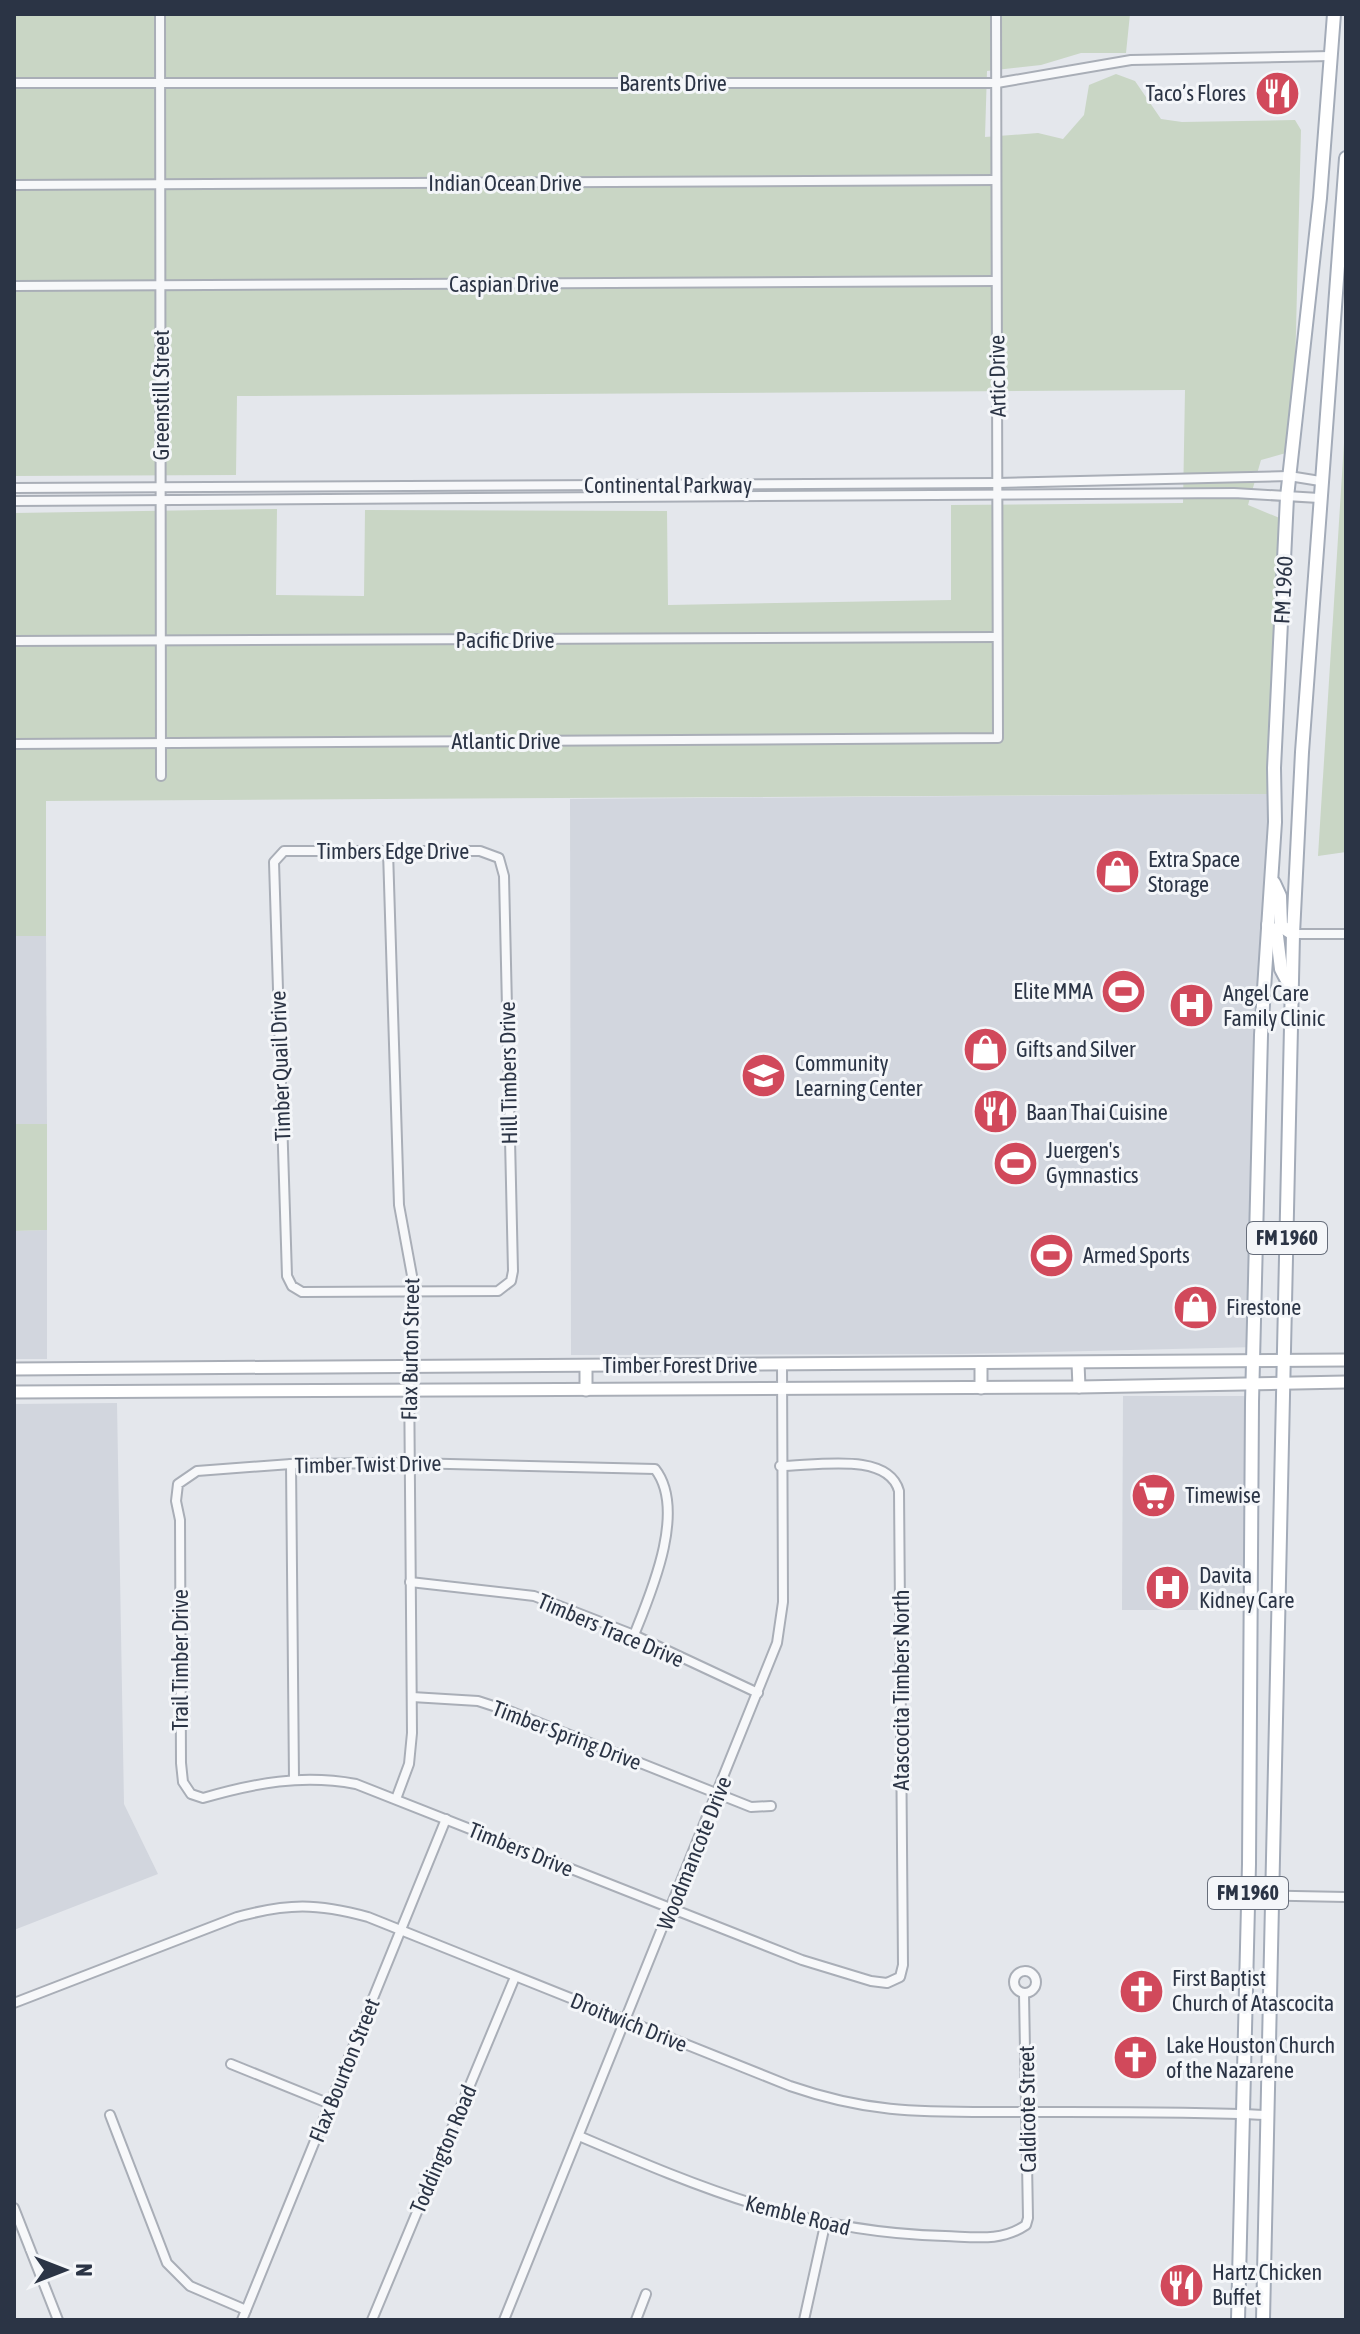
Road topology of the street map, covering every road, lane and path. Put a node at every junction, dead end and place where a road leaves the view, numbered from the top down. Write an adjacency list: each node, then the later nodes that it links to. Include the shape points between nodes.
1 (160, 14): 5 (street, Greenstill Street)
2 (996, 14): 7 (street, Artic Drive)
3 (1334, 14): 4 (main road, FM 1960 / FM 1960)
4 (1331, 56): 7 (street, Barents Drive, via 1131,60); 15 (main road, FM 1960 / FM 1960)
5 (158, 82): 6 (street, Barents Drive); 7 (street, Barents Drive); 10 (street, Greenstill Street)
6 (14, 83)
7 (997, 83): 9 (street, Artic Drive)
8 (1346, 158): 16 (main road, FM 1960 / FM 1960)
9 (996, 180): 10 (street, Indian Ocean Drive); 12 (street, Artic Drive)
10 (158, 184): 11 (street, Indian Ocean Drive); 14 (street, Greenstill Street)
11 (14, 185)
12 (995, 281): 14 (street, Caspian Drive); 17 (street, Artic Drive)
13 (14, 286): 14 (street, Caspian Drive)
14 (160, 286): 19 (street, Greenstill Street)
15 (1289, 476): 16 (street, Continental Parkway); 17 (street, Continental Parkway); 21 (main road, FM 1960 / FM 1960)
16 (1320, 481): 22 (main road, FM 1960 / FM 1960)
17 (997, 483): 19 (street, Continental Parkway); 20 (street, Artic Drive)
18 (14, 488): 19 (street, Continental Parkway)
19 (161, 488): 24 (street, Greenstill Street)
20 (997, 497): 21 (street, Continental Parkway); 24 (street, Continental Parkway); 25 (street, Artic Drive)
21 (1287, 497): 22 (street, Continental Parkway); 35 (main road, FM 1960 / FM 1960)
22 (1319, 498): 37 (main road, FM 1960 / FM 1960)
23 (14, 501): 24 (street, Continental Parkway)
24 (163, 501): 27 (street, Greenstill Street)
25 (996, 637): 27 (street, Pacific Drive); 28 (street, Artic Drive)
26 (14, 641): 27 (street, Pacific Drive)
27 (160, 641): 30 (street, Greenstill Street)
28 (998, 738): 30 (street, Atlantic Drive)
29 (14, 744): 30 (street, Atlantic Drive)
30 (162, 744): 31 (street, Greenstill Street)
31 (161, 776)
32 (286, 851): 33 (street, Timbers Edge Drive); 40 (street, Timber Quail Drive, via 274,862 287,1276 302,1292)
33 (388, 851): 34 (street, Timbers Edge Drive, via 480,851); 40 (street, Flax Burton Street, via 399,1205)
34 (499, 858): 40 (street, Hill Timbers Drive, via 504,876 513,1271 498,1291)
35 (1272, 880): 36 (main road, FM 1960 / FM 1960); 37 (main road, via 1280,896 1281,926)
36 (1266, 924): 39 (main road, via 1277,936 1281,969); 44 (main road, FM 1960 / FM 1960)
37 (1293, 934): 38 (street); 39 (main road, FM 1960 / FM 1960)
38 (1346, 934)
39 (1293, 991): 45 (main road, FM 1960 / FM 1960)
40 (415, 1292): 48 (street, Flax Burton Street)
41 (1346, 1360): 45 (main road, Timber Forest Drive)
42 (981, 1363): 43 (main road, Timber Forest Drive); 46 (main road, Timber Forest Drive); 54 (main road)
43 (1078, 1363): 44 (main road, Timber Forest Drive); 53 (main road)
44 (1253, 1363): 45 (main road, Timber Forest Drive); 52 (main road, FM 1960 / FM 1960)
45 (1284, 1363): 51 (main road, FM 1960 / FM 1960)
46 (782, 1365): 47 (main road, Timber Forest Drive); 55 (street, Woodmancote Drive)
47 (586, 1366): 48 (main road, Timber Forest Drive); 57 (main road)
48 (409, 1367): 49 (main road, Timber Forest Drive); 56 (street, Flax Burton Street)
49 (14, 1369)
50 (1346, 1382): 51 (main road, Timber Forest Drive)
51 (1283, 1384): 52 (main road, Timber Forest Drive); 74 (main road, FM 1960 / FM 1960)
52 (1253, 1385): 53 (main road, Timber Forest Drive); 73 (main road, FM 1960 / FM 1960)
53 (1079, 1387): 54 (main road, Timber Forest Drive)
54 (981, 1388): 55 (main road, Timber Forest Drive)
55 (782, 1389): 57 (main road, Timber Forest Drive); 61 (street, Woodmancote Drive)
56 (409, 1390): 57 (main road, Timber Forest Drive); 58 (main road, Timber Forest Drive); 59 (street, Flax Burton Street)
57 (586, 1390)
58 (14, 1392)
59 (410, 1463): 60 (street, Timber Twist Drive); 63 (street, Flax Burton Street); 64 (street, Timber Twist Drive, via 655,1469 665,1488 661,1562)
60 (291, 1464): 62 (street, Timber Twist Drive, via 197,1471 183,1478 176,1493); 67 (street)
61 (780, 1466): 65 (street, Woodmancote Drive, via 781,1624); 79 (street, Atascocita Timbers North, via 876,1466 892,1474 899,1491 903,1965 900,1977 887,1983)
62 (180, 1540): 68 (street, Trail Timber Drive)
63 (410, 1582): 64 (street, Timbers Trace Drive, via 534,1596); 66 (street, Flax Burton Street)
64 (634, 1635): 65 (street, Timbers Trace Drive)
65 (758, 1693): 69 (street, Woodmancote Drive)
66 (412, 1697): 69 (street, Timber Spring Drive, via 478,1701); 70 (street, Flax Burton Street, via 411,1756)
67 (294, 1779): 68 (street, Timbers Drive, via 203,1798 191,1794); 70 (street, Timbers Drive, via 356,1784)
68 (183, 1781)
69 (717, 1795): 71 (street, Timber Spring Drive, via 751,1807); 76 (street, Woodmancote Drive)
70 (396, 1799): 72 (street, Timbers Drive)
71 (771, 1806)
72 (446, 1819): 76 (street, Timbers Drive); 77 (street, Flax Bourton Street)
73 (1247, 1895): 74 (street); 86 (main road, FM 1960 / FM 1960)
74 (1272, 1895): 75 (street); 88 (main road, FM 1960 / FM 1960)
75 (1346, 1897)
76 (671, 1909): 79 (street, Timbers Drive); 82 (street, Woodmancote Drive)
77 (401, 1930): 78 (street, Droitwich Drive); 81 (street, Droitwich Drive, via 344,1911 298,1904 273,1907 192,1932); 84 (street, Flax Bourton Street)
78 (515, 1977): 82 (street, Droitwich Drive); 97 (street, Toddington Road)
79 (858, 1978)
80 (1024, 1994): 85 (street, Caldicote Street)
81 (14, 2003)
82 (626, 2021): 85 (street, Droitwich Drive, via 852,2105 917,2113); 89 (street, Woodmancote Drive)
83 (231, 2064): 84 (street)
84 (330, 2104): 94 (street, Flax Bourton Street)
85 (1027, 2112): 86 (street, Droitwich Drive); 92 (street, Caldicote Street)
86 (1240, 2114): 88 (street, Droitwich Drive); 101 (main road, FM 1960 / FM 1960)
87 (110, 2115): 94 (street, via 167,2263 190,2286)
88 (1267, 2115): 102 (main road, FM 1960 / FM 1960)
89 (579, 2136): 91 (street, Kemble Road, via 740,2201); 98 (street, Woodmancote Drive)
90 (14, 2208): 95 (street)
91 (825, 2225): 92 (street, Kemble Road, via 885,2234 1001,2238); 100 (street)
92 (1026, 2225)
93 (646, 2294): 99 (street)
94 (246, 2310): 96 (street, Flax Bourton Street)
95 (58, 2320)
96 (242, 2320)
97 (372, 2320)
98 (504, 2320)
99 (636, 2320)
100 (804, 2320)
101 (1238, 2320)
102 (1263, 2320)

